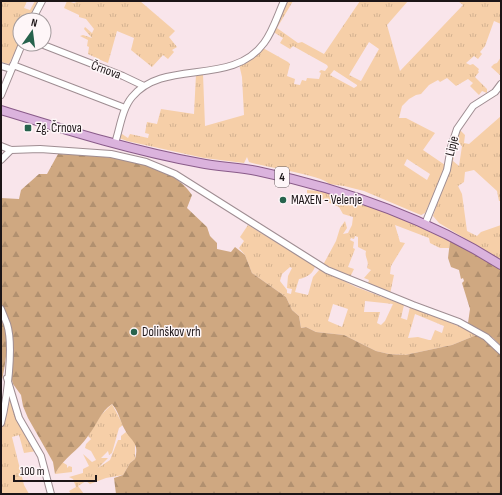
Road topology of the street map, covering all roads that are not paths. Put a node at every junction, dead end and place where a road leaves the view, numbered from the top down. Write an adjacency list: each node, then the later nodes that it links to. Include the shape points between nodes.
1 (42, 1): 3 (street)
2 (284, 1): 9 (street, via 265,42 240,62 230,67 205,72 179,74)
3 (36, 12)
4 (52, 48): 9 (street, Črnova)
5 (19, 52): 7 (street)
6 (1, 66): 7 (street)
7 (12, 67): 10 (street); 11 (street)
8 (501, 84): 17 (street, Lipje, via 494,92 472,106 457,129 447,170)
9 (144, 86): 11 (street)
10 (1, 95)
11 (125, 108): 13 (street)
12 (1, 110): 13 (main road, 4)
13 (115, 143): 17 (main road, 4, via 200,163 256,171 353,195)
14 (1, 146): 15 (street)
15 (11, 150): 16 (street); 20 (street, via 40,149 111,154 146,162 175,174 327,270 459,322 486,337)
16 (1, 160)
17 (425, 224): 18 (main road, 4)
18 (501, 265)
19 (1, 309): 21 (street, via 9,339)
20 (501, 351)
21 (7, 378): 22 (street); 23 (street, via 19,418 41,456)
22 (1, 423)
23 (51, 494)

